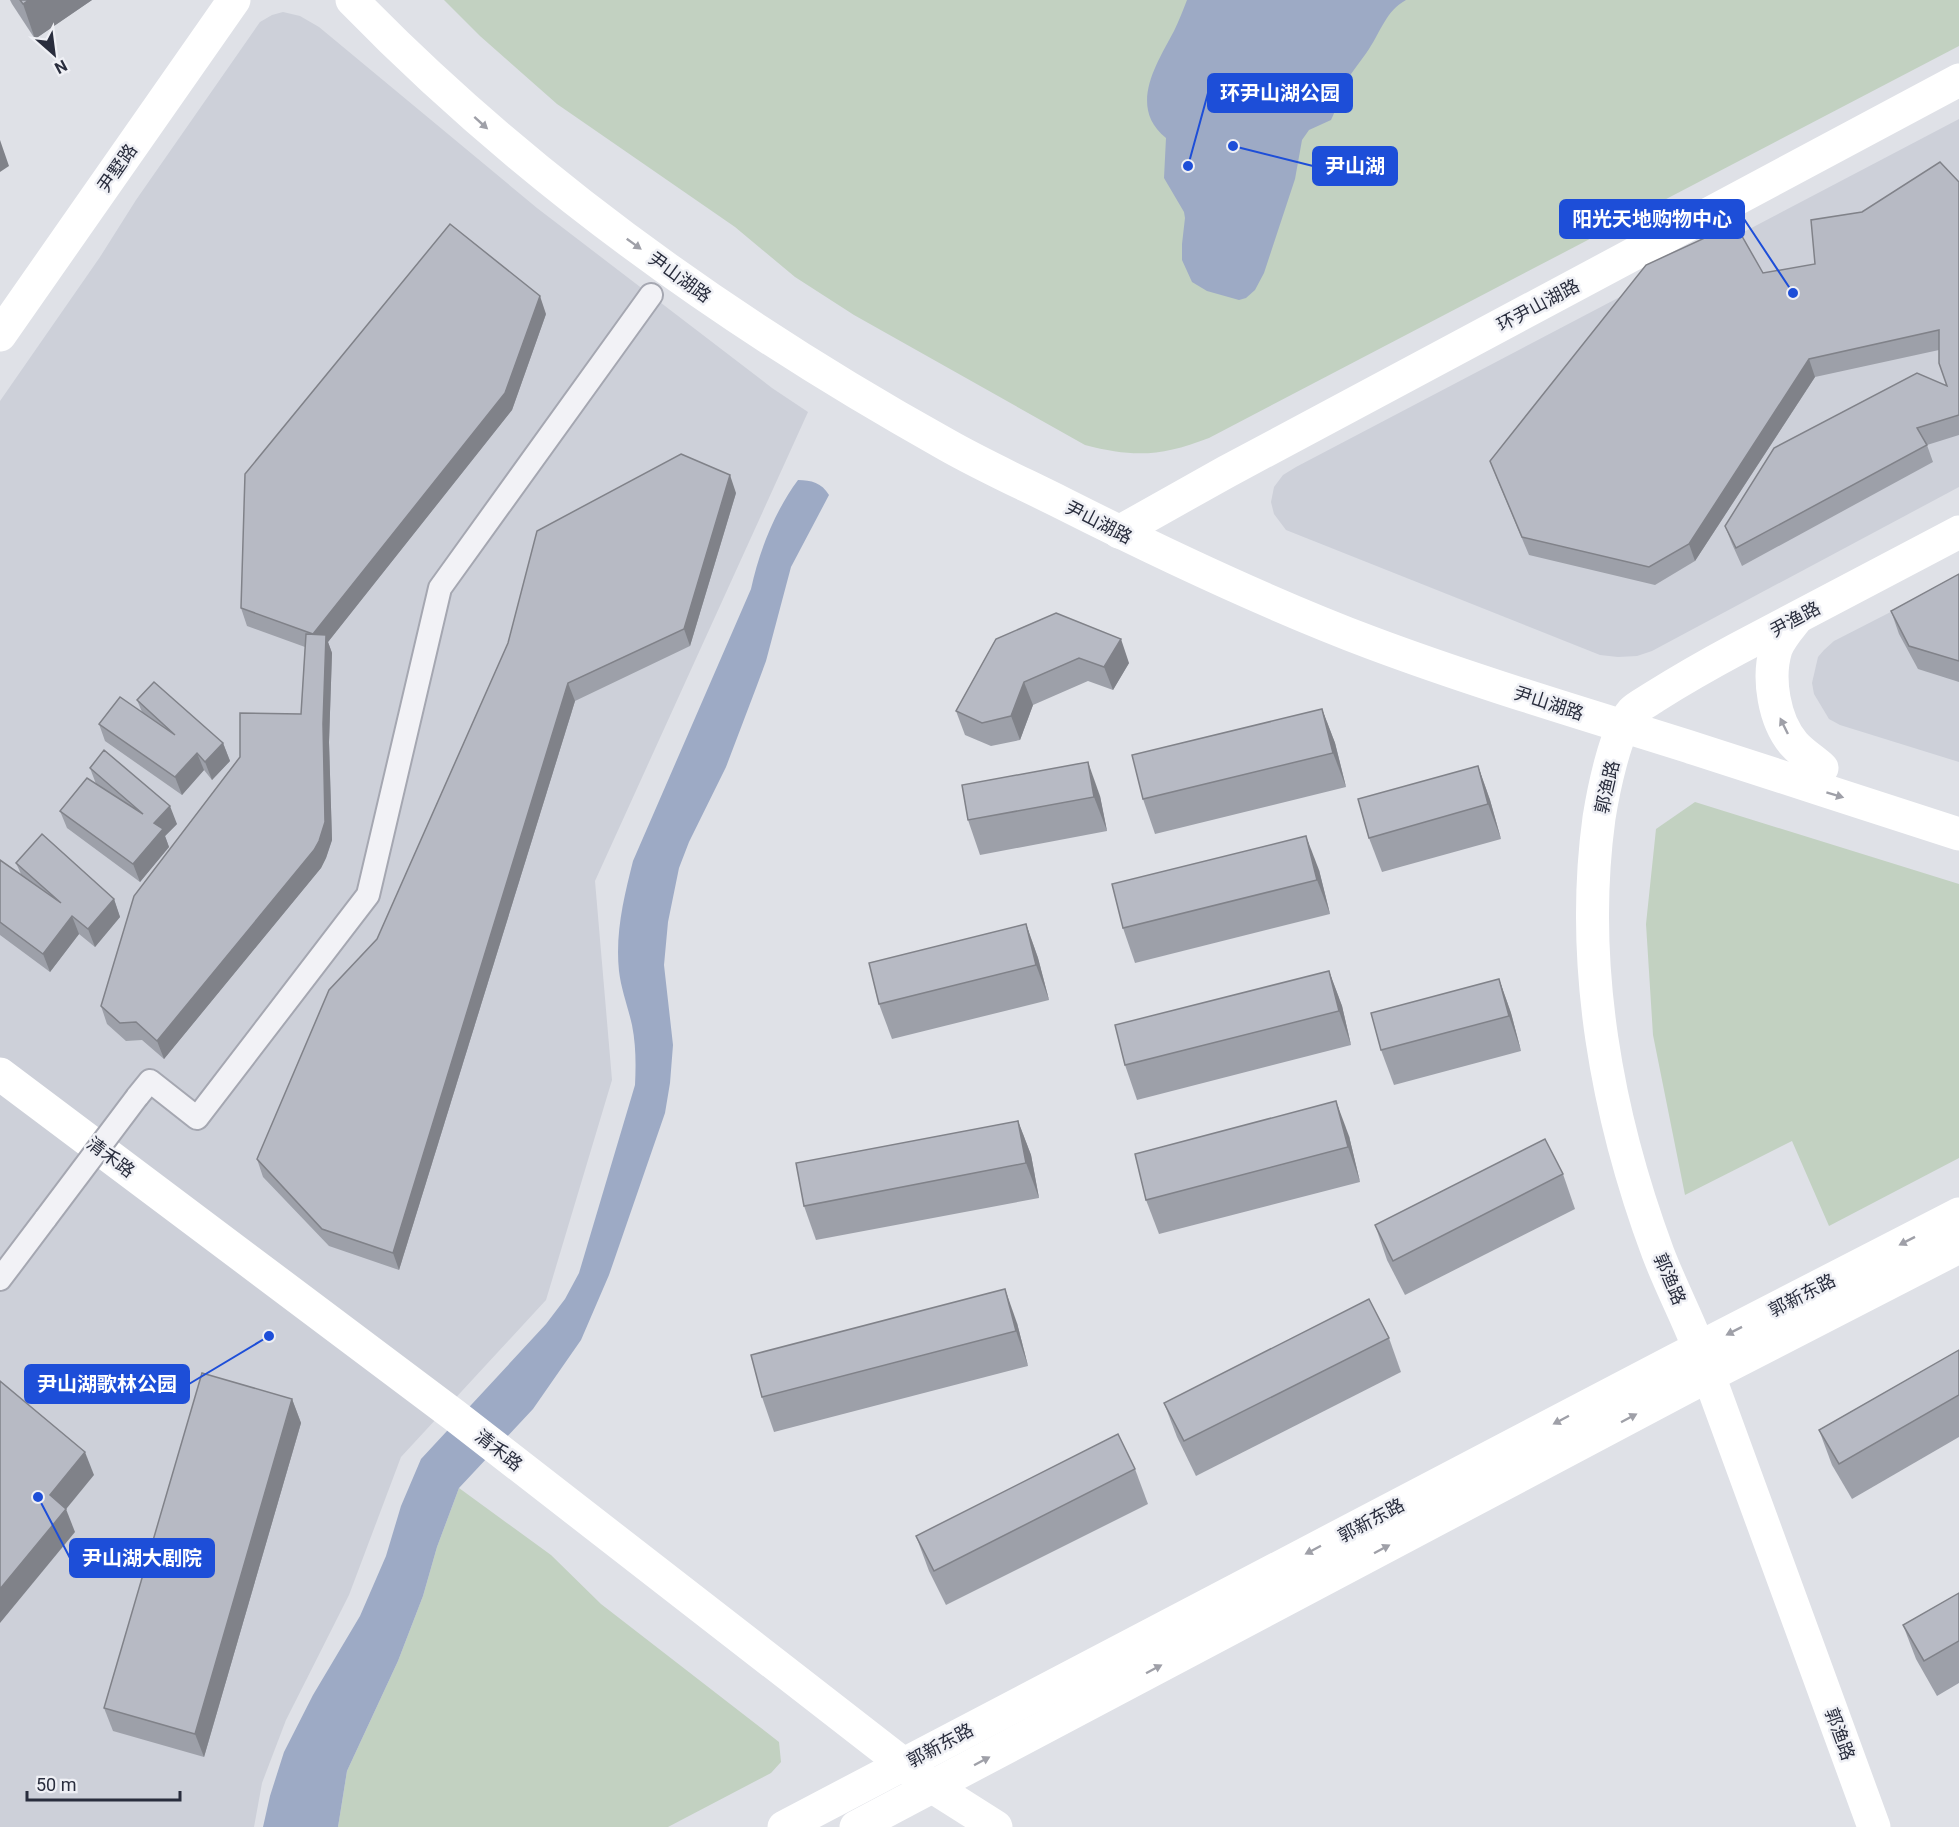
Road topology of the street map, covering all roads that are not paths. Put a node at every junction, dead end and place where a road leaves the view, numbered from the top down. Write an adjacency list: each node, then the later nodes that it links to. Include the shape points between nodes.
1 (234, 0): 5 (main road, 尹墅路)
2 (366, 6): 6 (main road, 尹山湖路, via 426,60 721,281 824,350)
3 (1959, 80): 6 (main road, 环尹山湖路)
4 (651, 295): 16 (street, bridge, via 440,588 368,895 197,1118 150,1081)
5 (0, 335)
6 (1128, 527): 9 (main road, 尹山湖路, via 1377,624 1562,690)
7 (1959, 532): 8 (main road, 尹渔路)
8 (1798, 618): 9 (main road, 尹渔路, via 1685,677); 10 (main road, one-way to 8, via 1794,744 1782,725 1774,699 1776,649)
9 (1628, 719): 10 (main road, 尹山湖路); 12 (main road, 尹山湖路, one-way to 12); 17 (main road, 郭渔路, via 1604,789 1594,859 1592,932 1597,1000 1610,1089 1635,1185 1659,1255)
10 (1822, 768): 11 (main road, 尹山湖路)
11 (1959, 811)
12 (1959, 834)
13 (0, 1074): 18 (main road, 清禾路, via 454,1415)
14 (1959, 1214): 17 (main road, 郭新东路, one-way to 17)
15 (1959, 1248): 17 (main road, 郭新东路)
16 (0, 1280)
17 (1704, 1362): 18 (main road, 郭新东路, one-way to 18); 19 (main road, 郭新东路, one-way to 17); 23 (main road, 郭渔路)
18 (904, 1764): 19 (main road, 清禾路); 20 (main road, 郭新东路)
19 (933, 1787): 21 (main road, 郭新东路); 22 (main road, 清禾路)
20 (784, 1827)
21 (856, 1827)
22 (996, 1827)
23 (1874, 1827)

